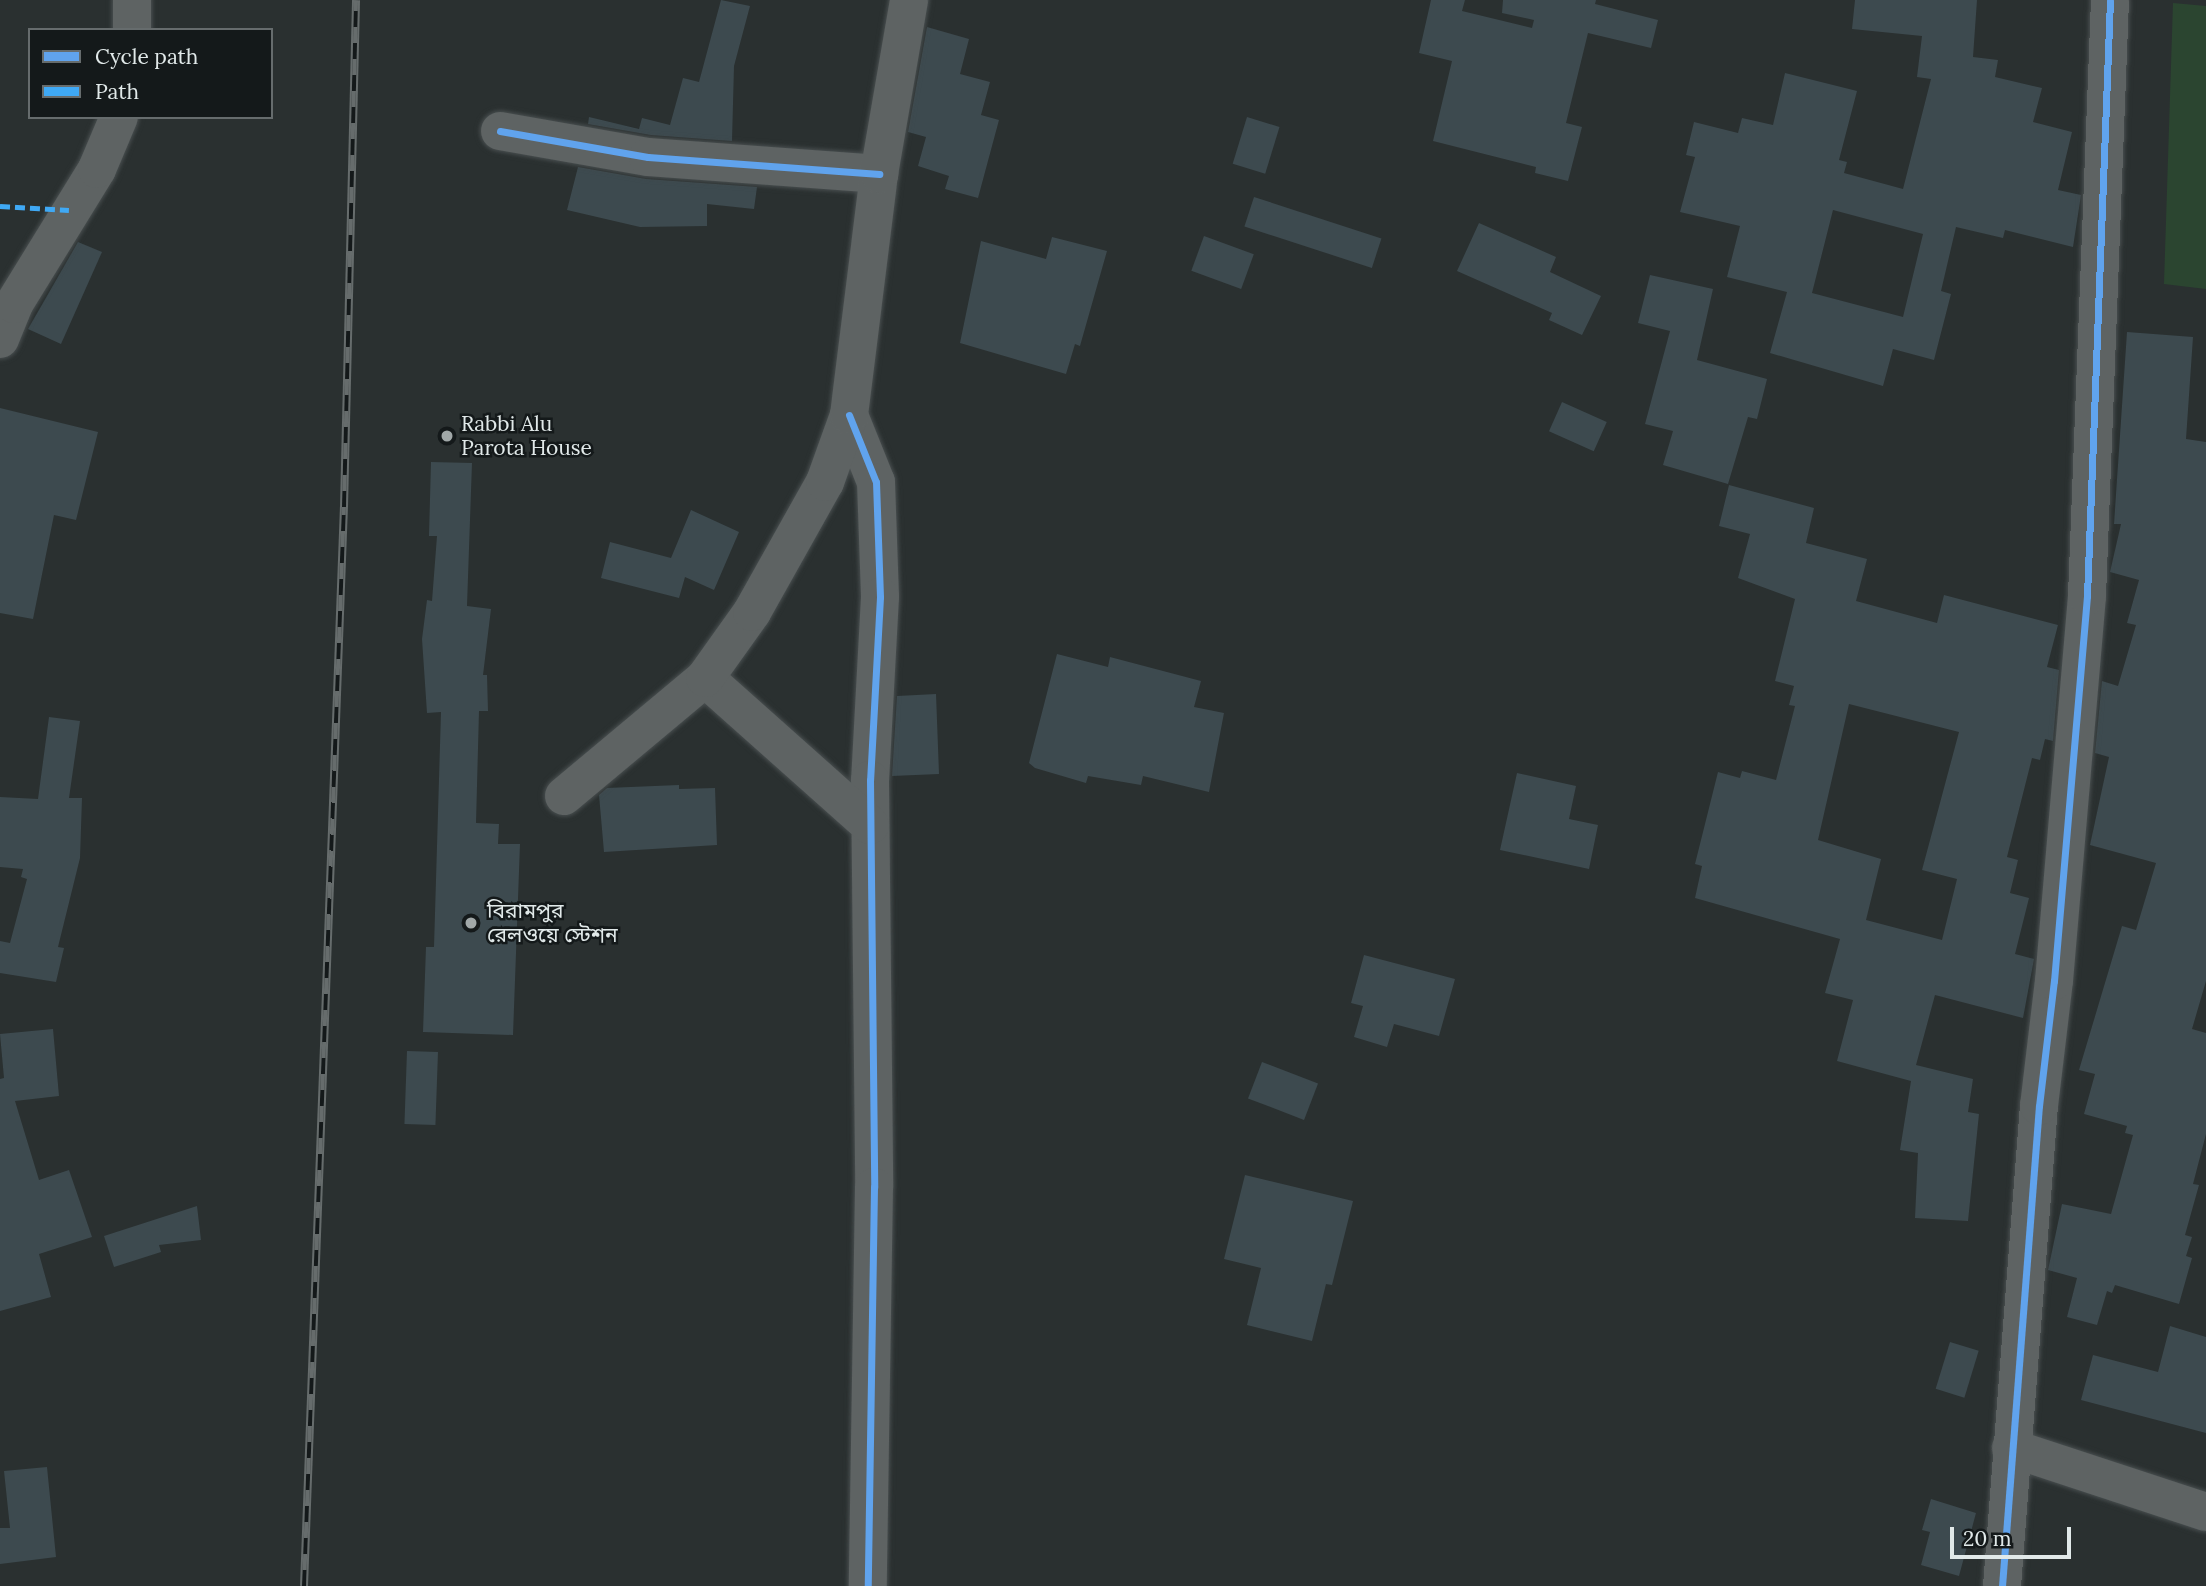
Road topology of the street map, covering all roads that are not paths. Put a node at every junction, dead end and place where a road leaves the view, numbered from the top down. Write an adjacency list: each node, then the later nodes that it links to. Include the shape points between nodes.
1 (132, 0): 4 (street)
2 (909, 0): 7 (street)
3 (2110, 0): 13 (street, via 2087,596)
4 (132, 28)
5 (118, 119): 8 (street, via 97,169 14,304)
6 (500, 131): 7 (street, via 648,157)
7 (879, 174): 9 (street)
8 (0, 339)
9 (849, 415): 10 (street, via 825,482 752,612); 12 (street, via 876,482 880,597)
10 (705, 678): 11 (street); 12 (street)
11 (564, 796)
12 (870, 825): 15 (street, via 874,1187)
13 (2011, 1448): 14 (street); 16 (street)
14 (2206, 1512)
15 (868, 1586)
16 (2002, 1586)

